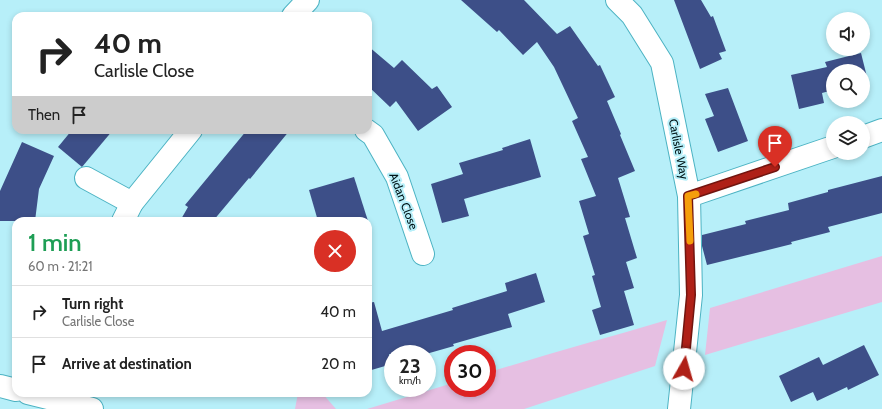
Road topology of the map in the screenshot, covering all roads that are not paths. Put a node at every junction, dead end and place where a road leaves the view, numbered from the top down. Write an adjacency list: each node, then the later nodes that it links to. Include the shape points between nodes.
1 (308, 0): 3 (street)
2 (617, 0): 10 (street, Carlisle Way, via 632,15 662,63)
3 (297, 12)
4 (882, 130): 7 (street)
5 (188, 134): 11 (street)
6 (372, 134): 12 (street, Aidan Close, via 397,177)
7 (870, 134)
8 (826, 149): 10 (street)
9 (86, 178): 11 (street)
10 (688, 196): 17 (street, Carlisle Way, via 691,295)
11 (127, 212)
12 (423, 254)
13 (0, 386): 14 (street)
14 (12, 389)
15 (44, 397): 16 (street)
16 (92, 409)
17 (679, 409)

